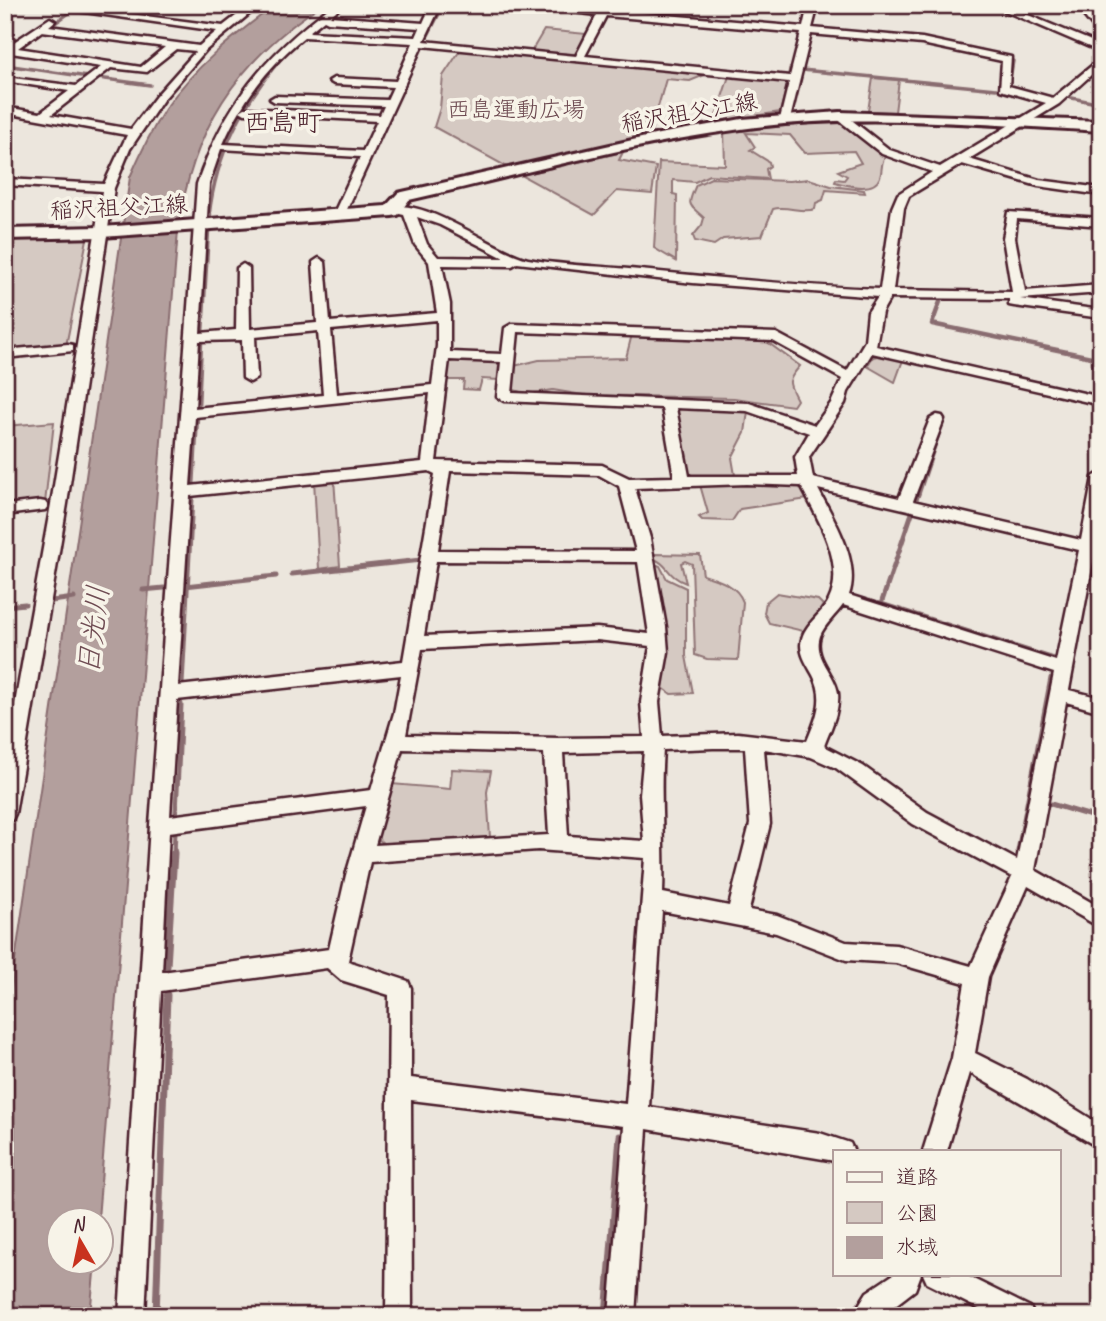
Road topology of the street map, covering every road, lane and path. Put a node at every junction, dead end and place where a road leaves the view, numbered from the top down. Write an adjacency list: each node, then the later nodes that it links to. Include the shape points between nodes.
1 (256, 5): 15 (street)
2 (339, 5): 55 (street, via 281,49 245,93 213,151)
3 (436, 5): 13 (street)
4 (519, 5): 9 (street)
5 (813, 5): 16 (street)
6 (995, 5): 22 (street)
7 (1079, 5): 17 (street)
8 (71, 7): 12 (street); 14 (street)
9 (605, 9): 16 (street); 24 (street)
10 (159, 13): 12 (street)
11 (328, 19): 13 (street)
12 (150, 20): 15 (street)
13 (426, 26): 19 (street)
14 (41, 28): 20 (street); 23 (street)
15 (222, 29): 21 (street)
16 (807, 31): 27 (street); 33 (street, via 922,41 1007,59 1004,88)
17 (1101, 34)
18 (307, 35): 19 (street)
19 (419, 41): 24 (street); 30 (street)
20 (174, 45): 21 (street); 26 (street, via 143,70)
21 (201, 49): 44 (street)
22 (1101, 49)
23 (7, 51): 26 (street)
24 (579, 59): 27 (street)
25 (1101, 61): 33 (street)
26 (109, 65): 31 (street)
27 (795, 80): 41 (street)
28 (5, 82): 31 (street)
29 (334, 82): 30 (street)
30 (398, 84): 34 (street)
31 (77, 89): 40 (street)
32 (275, 99): 34 (street)
33 (1055, 102): 42 (street)
34 (389, 103): 39 (street)
35 (5, 110): 40 (street)
36 (245, 111): 39 (street)
37 (5, 116): 40 (street)
38 (840, 116): 41 (main road, 稲沢祖父江線); 42 (main road, 稲沢祖父江線); 48 (street, via 887,152)
39 (383, 118): 46 (street)
40 (40, 119): 44 (street)
41 (785, 119): 52 (main road, 稲沢祖父江線, via 672,136 404,196 398,200)
42 (1020, 122): 43 (main road, 稲沢祖父江線); 47 (street)
43 (1101, 126)
44 (133, 132): 50 (street)
45 (225, 147): 46 (street)
46 (366, 154): 53 (street)
47 (961, 160): 48 (street); 51 (street, via 1038,183)
48 (943, 172): 63 (street, via 904,194)
49 (5, 182): 50 (street)
50 (108, 188): 56 (street)
51 (1101, 192)
52 (400, 211): 53 (main road, 稲沢祖父江線); 58 (street); 60 (street, via 425,213)
53 (339, 215): 55 (main road, 稲沢祖父江線)
54 (1101, 222): 64 (street, via 1013,215 1009,239)
55 (198, 226): 56 (main road, 稲沢祖父江線); 70 (street)
56 (101, 232): 57 (main road, 稲沢祖父江線); 111 (street)
57 (5, 234)
58 (435, 261): 60 (street); 67 (street)
59 (318, 262): 68 (street)
60 (525, 262): 63 (street, via 785,289)
61 (243, 268): 69 (street)
62 (1101, 289): 64 (street)
63 (886, 294): 65 (street); 72 (street, via 875,312)
64 (1019, 294): 65 (street)
65 (987, 296): 66 (street)
66 (1101, 314)
67 (443, 316): 68 (street); 74 (street)
68 (323, 327): 69 (street); 79 (street)
69 (243, 334): 70 (street); 76 (street, via 249,338)
70 (192, 338): 82 (street)
71 (68, 348): 73 (street)
72 (869, 348): 77 (street); 80 (street)
73 (5, 354)
74 (443, 356): 75 (street); 78 (street)
75 (509, 358): 77 (street, via 512,328 776,337); 81 (street, via 504,397)
76 (250, 378)
77 (851, 379): 84 (street)
78 (440, 388): 79 (street); 85 (street, via 428,460)
79 (330, 399): 82 (street)
80 (1101, 401)
81 (668, 404): 84 (street, via 749,407); 87 (street)
82 (187, 412): 90 (street)
83 (937, 419): 91 (street)
84 (817, 430): 88 (street, via 802,457)
85 (431, 466): 89 (street, via 602,470); 90 (street); 95 (street, via 443,472)
86 (1101, 477): 94 (street)
87 (682, 481): 88 (street); 89 (street)
88 (806, 481): 91 (street); 97 (street, via 838,547 843,575 842,592)
89 (626, 483): 96 (street)
90 (182, 492): 102 (street)
91 (904, 503): 94 (street)
92 (40, 506): 93 (street)
93 (5, 510)
94 (1088, 547): 101 (street)
95 (431, 555): 96 (street); 99 (street)
96 (645, 557): 98 (street)
97 (837, 597): 101 (street); 109 (street, via 810,638 809,649 829,689)
98 (658, 641): 99 (street, via 597,634); 107 (street, via 650,702)
99 (414, 643): 100 (street)
100 (410, 667): 102 (street); 106 (street)
101 (1064, 670): 103 (street)
102 (169, 694): 112 (street)
103 (1060, 694): 104 (street); 116 (street)
104 (1101, 705)
105 (754, 741): 107 (street); 109 (street); 118 (street, via 760,824)
106 (395, 742): 108 (street); 110 (street)
107 (654, 744): 108 (street); 114 (street, via 650,794)
108 (553, 747): 113 (street)
109 (813, 750): 116 (street, via 864,775 921,819)
110 (378, 797): 112 (street); 115 (street)
111 (5, 814)
112 (160, 825): 122 (street)
113 (559, 844): 114 (street); 115 (street)
114 (655, 850): 117 (street)
115 (362, 854): 120 (street)
116 (1024, 873): 119 (street); 121 (street)
117 (652, 900): 118 (street); 125 (street)
118 (737, 916): 121 (street, via 777,924 846,951 896,954)
119 (1101, 919)
120 (338, 957): 122 (street); 124 (street, via 337,965 349,973 400,988)
121 (977, 977): 123 (street)
122 (152, 984): 131 (street)
123 (963, 1058): 126 (street); 128 (street)
124 (402, 1088): 125 (street); 132 (street)
125 (636, 1116): 127 (street); 133 (street)
126 (1101, 1138)
127 (838, 1150)
128 (935, 1150)
129 (907, 1276): 134 (street)
130 (940, 1276): 135 (street)
131 (132, 1316)
132 (399, 1316)
133 (622, 1316)
134 (865, 1316)
135 (1021, 1316)

